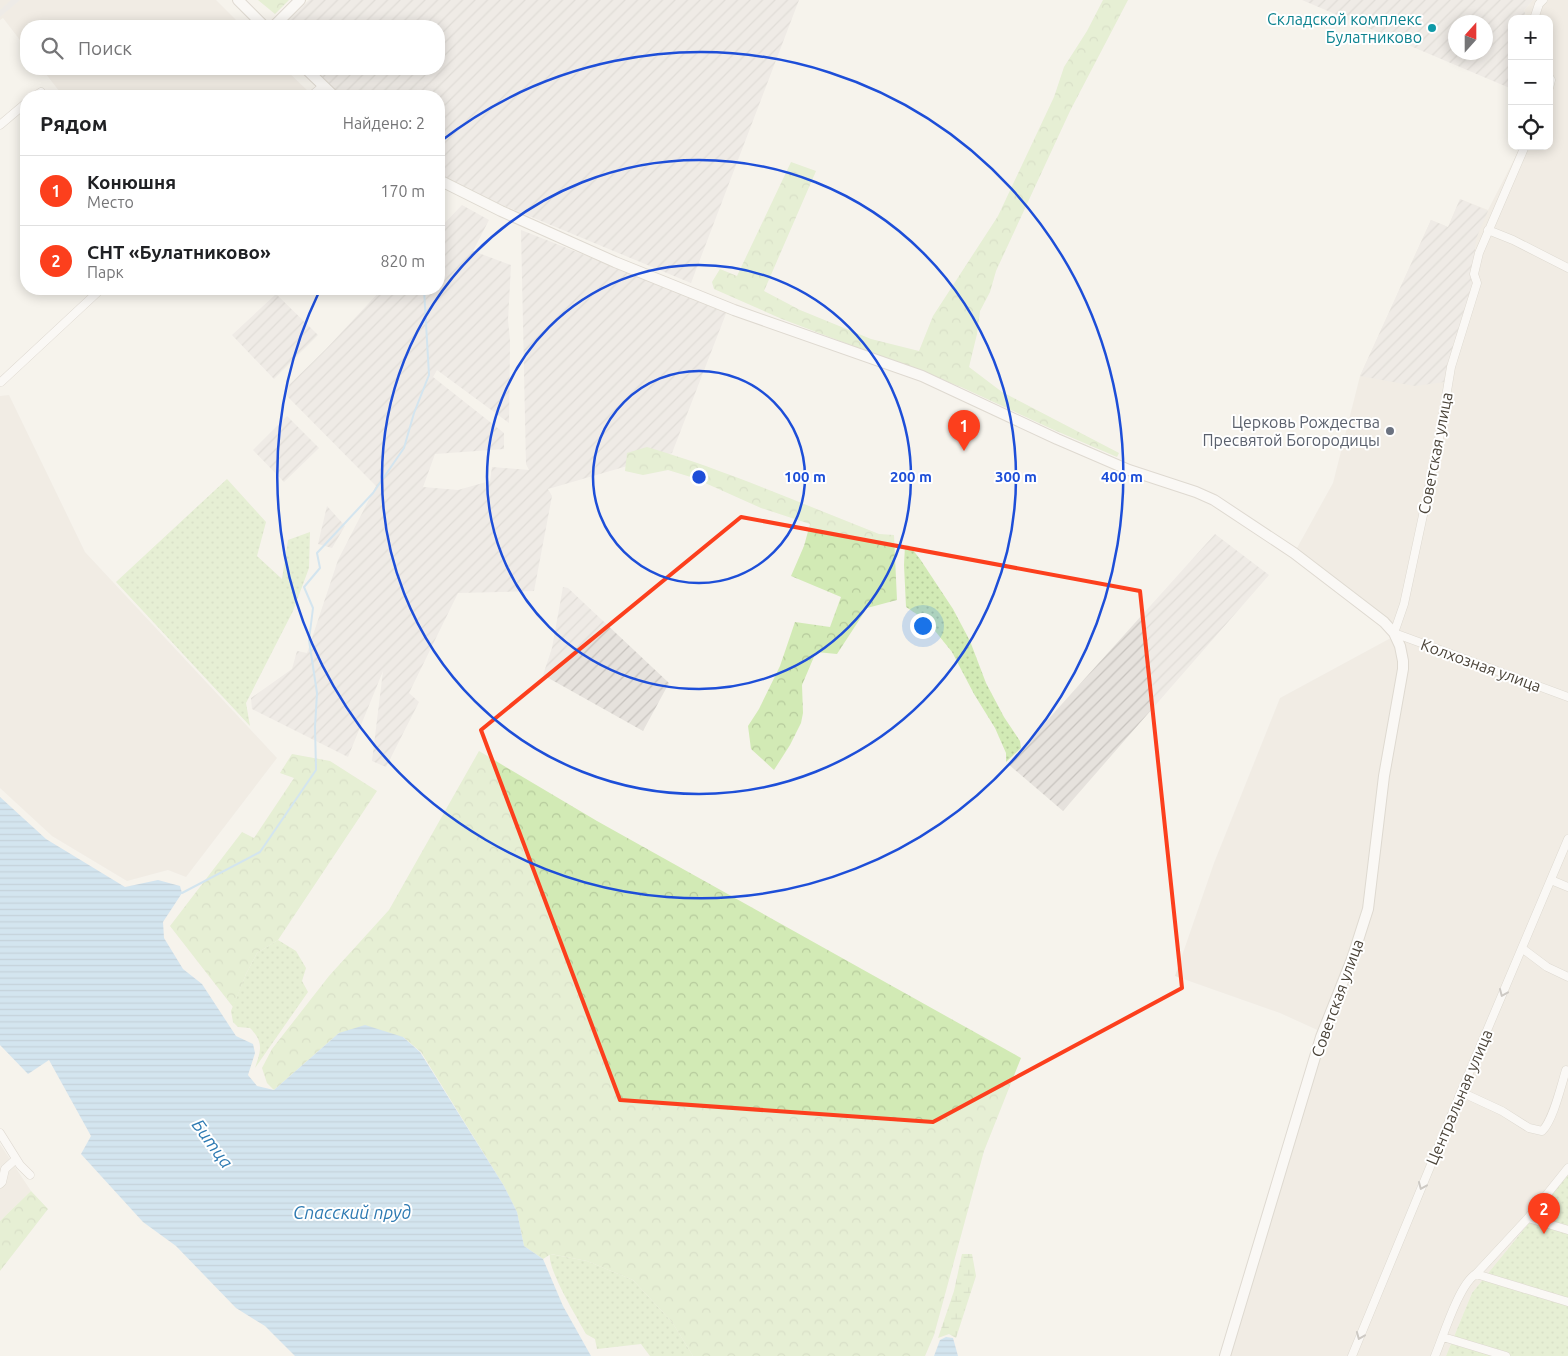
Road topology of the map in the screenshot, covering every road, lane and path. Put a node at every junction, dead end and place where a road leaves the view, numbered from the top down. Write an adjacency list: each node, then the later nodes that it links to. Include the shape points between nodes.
1 (238, 0): 5 (street)
2 (300, 0): 6 (street)
3 (1543, 0): 4 (street)
4 (1535, 15)
5 (258, 20)
6 (280, 20)
7 (312, 75): 8 (street)
8 (323, 86): 9 (street); 10 (street)
9 (318, 90)
10 (327, 90)
11 (20, 107): 12 (street)
12 (0, 125)
13 (1523, 150): 15 (street, Советская улица)
14 (445, 183): 19 (street, Советская улица, via 633,269 734,310 922,376 1065,443 1129,470 1206,496 1266,534 1384,622)
15 (1488, 230): 16 (street); 19 (street, Советская улица, via 1474,274 1477,283 1451,367 1404,604)
16 (1568, 268)
17 (95, 295): 18 (street)
18 (1, 382)
19 (1394, 633): 20 (street, Колхозная улица); 38 (street, Советская улица, via 1403,661 1386,759 1368,909 1322,1037)
20 (1568, 698)
21 (1568, 839): 22 (street, Центральная улица)
22 (1552, 880): 23 (street); 24 (street, Центральная улица)
23 (1568, 887)
24 (1522, 948): 25 (street, via 1547,967); 27 (street, Центральная улица, one-way to 27)
25 (1568, 977)
26 (1568, 1071): 27 (street, via 1550,1119 1542,1131 1529,1128)
27 (1461, 1092): 39 (street, Центральная улица, one-way to 39)
28 (0, 1133): 29 (street)
29 (16, 1159): 31 (street); 32 (street, via 5,1169)
30 (1568, 1168): 33 (street)
31 (30, 1175)
32 (0, 1184)
33 (1528, 1218): 34 (street); 35 (street)
34 (1568, 1230)
35 (1476, 1274): 36 (street); 37 (street, via 1461,1293)
36 (1568, 1302)
37 (1443, 1337): 40 (street); 41 (street)
38 (1224, 1356)
39 (1352, 1356)
40 (1435, 1356)
41 (1506, 1356)

